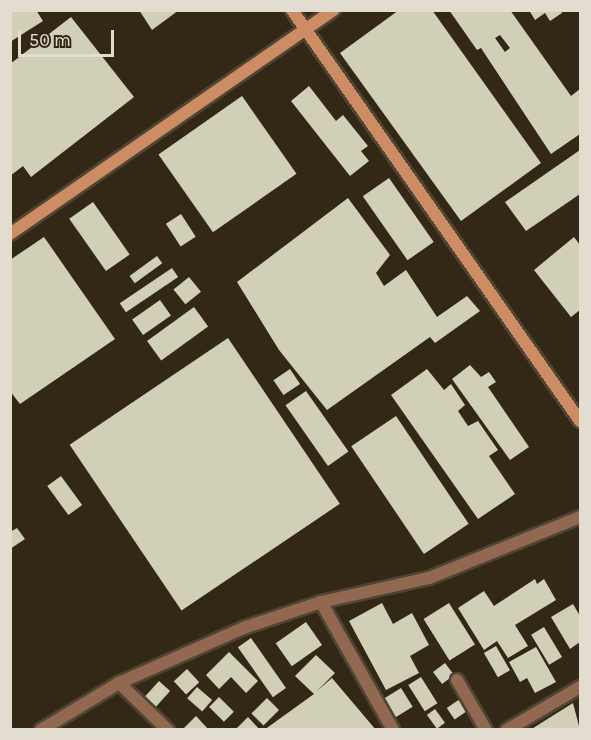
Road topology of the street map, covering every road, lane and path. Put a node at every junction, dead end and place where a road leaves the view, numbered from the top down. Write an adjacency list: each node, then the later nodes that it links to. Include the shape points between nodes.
1 (292, 10): 3 (street)
2 (334, 10): 3 (street)
3 (306, 30): 4 (street); 5 (street)
4 (10, 234)
5 (580, 421)
6 (580, 517): 7 (street, via 429,578)
7 (321, 602): 9 (street, via 243,628); 14 (street)
8 (457, 680): 15 (street)
9 (119, 683): 12 (street); 13 (street)
10 (580, 687): 11 (street)
11 (515, 728)
12 (41, 729)
13 (168, 729)
14 (393, 729)
15 (486, 729)

